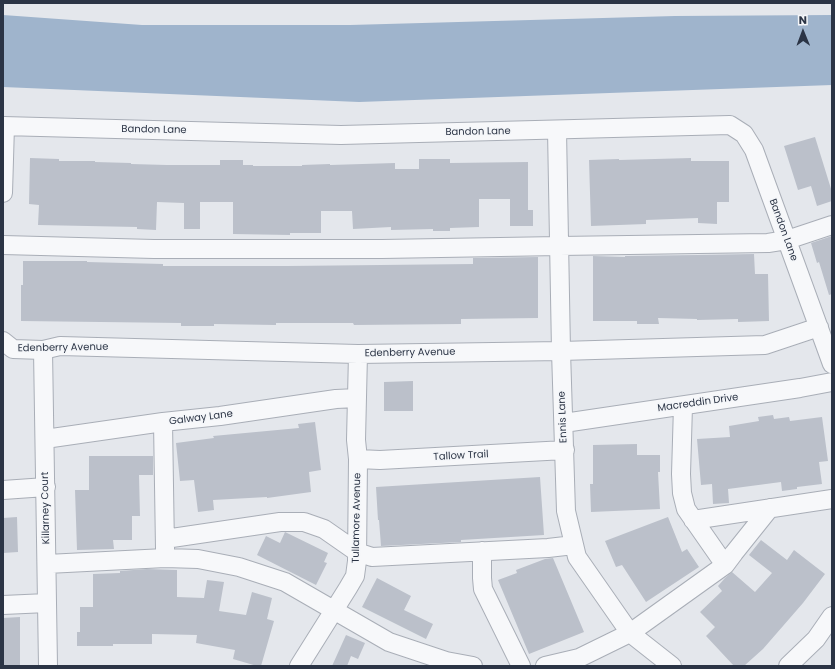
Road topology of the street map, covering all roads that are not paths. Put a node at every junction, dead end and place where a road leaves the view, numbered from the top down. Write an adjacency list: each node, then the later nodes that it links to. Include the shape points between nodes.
1 (4, 126): 2 (street, Bandon Lane, via 341,135); 3 (street)
2 (558, 130): 5 (street, Bandon Lane, via 730,125 744,134 754,150); 7 (street, Ennis Lane)
3 (3, 193)
4 (832, 226): 5 (street)
5 (787, 240): 7 (street, via 768,243); 8 (street, Bandon Lane)
6 (3, 245): 7 (street, via 154,249)
7 (559, 246): 11 (street, Ennis Lane)
8 (819, 327): 11 (street, Edenberry Avenue, via 765,345); 13 (street, Bandon Lane)
9 (3, 341): 10 (street, Edenberry Avenue, via 13,349)
10 (44, 350): 12 (street, Edenberry Avenue, via 60,346); 19 (street, Killarney Court)
11 (561, 351): 12 (street, Edenberry Avenue); 18 (street, Ennis Lane)
12 (358, 354): 15 (street, Tullamore Avenue)
13 (832, 364)
14 (832, 382): 16 (street, Macreddin Drive)
15 (357, 398): 17 (street, Galway Lane); 21 (street, Tullamore Avenue)
16 (683, 406): 18 (street, Macreddin Drive); 26 (street, via 682,493 686,509)
17 (163, 422): 19 (street, Galway Lane); 27 (street)
18 (564, 423): 20 (street, Ennis Lane)
19 (45, 439): 22 (street, Killarney Court)
20 (565, 450): 21 (street, Tallow Trail); 28 (street, Ennis Lane, via 566,512)
21 (358, 459): 30 (street, Tullamore Avenue)
22 (46, 487): 23 (street); 32 (street, Killarney Court)
23 (3, 490)
24 (832, 500): 25 (street)
25 (770, 508): 26 (street); 33 (street)
26 (693, 520): 33 (street)
27 (165, 539): 30 (street, via 280,522 304,522 324,529); 31 (street)
28 (574, 545): 29 (street); 38 (street, Ennis Lane, via 577,556)
29 (482, 551): 30 (street, via 372,557); 42 (street, via 483,589)
30 (357, 552): 36 (street, Tullamore Avenue, via 355,576)
31 (165, 558): 32 (street); 36 (street, via 198,559 239,567 285,582)
32 (47, 564): 34 (street, Killarney Court)
33 (725, 565): 38 (street)
34 (47, 603): 35 (street); 39 (street, Killarney Court)
35 (3, 605)
36 (334, 610): 40 (street, Tullamore Avenue); 41 (street, via 389,642 446,661)
37 (832, 616): 45 (street, via 816,638)
38 (630, 633): 43 (street, via 579,658); 44 (street, Ennis Lane)
39 (48, 666)
40 (300, 666)
41 (473, 666)
42 (522, 666)
43 (545, 666)
44 (672, 666)
45 (788, 666)

